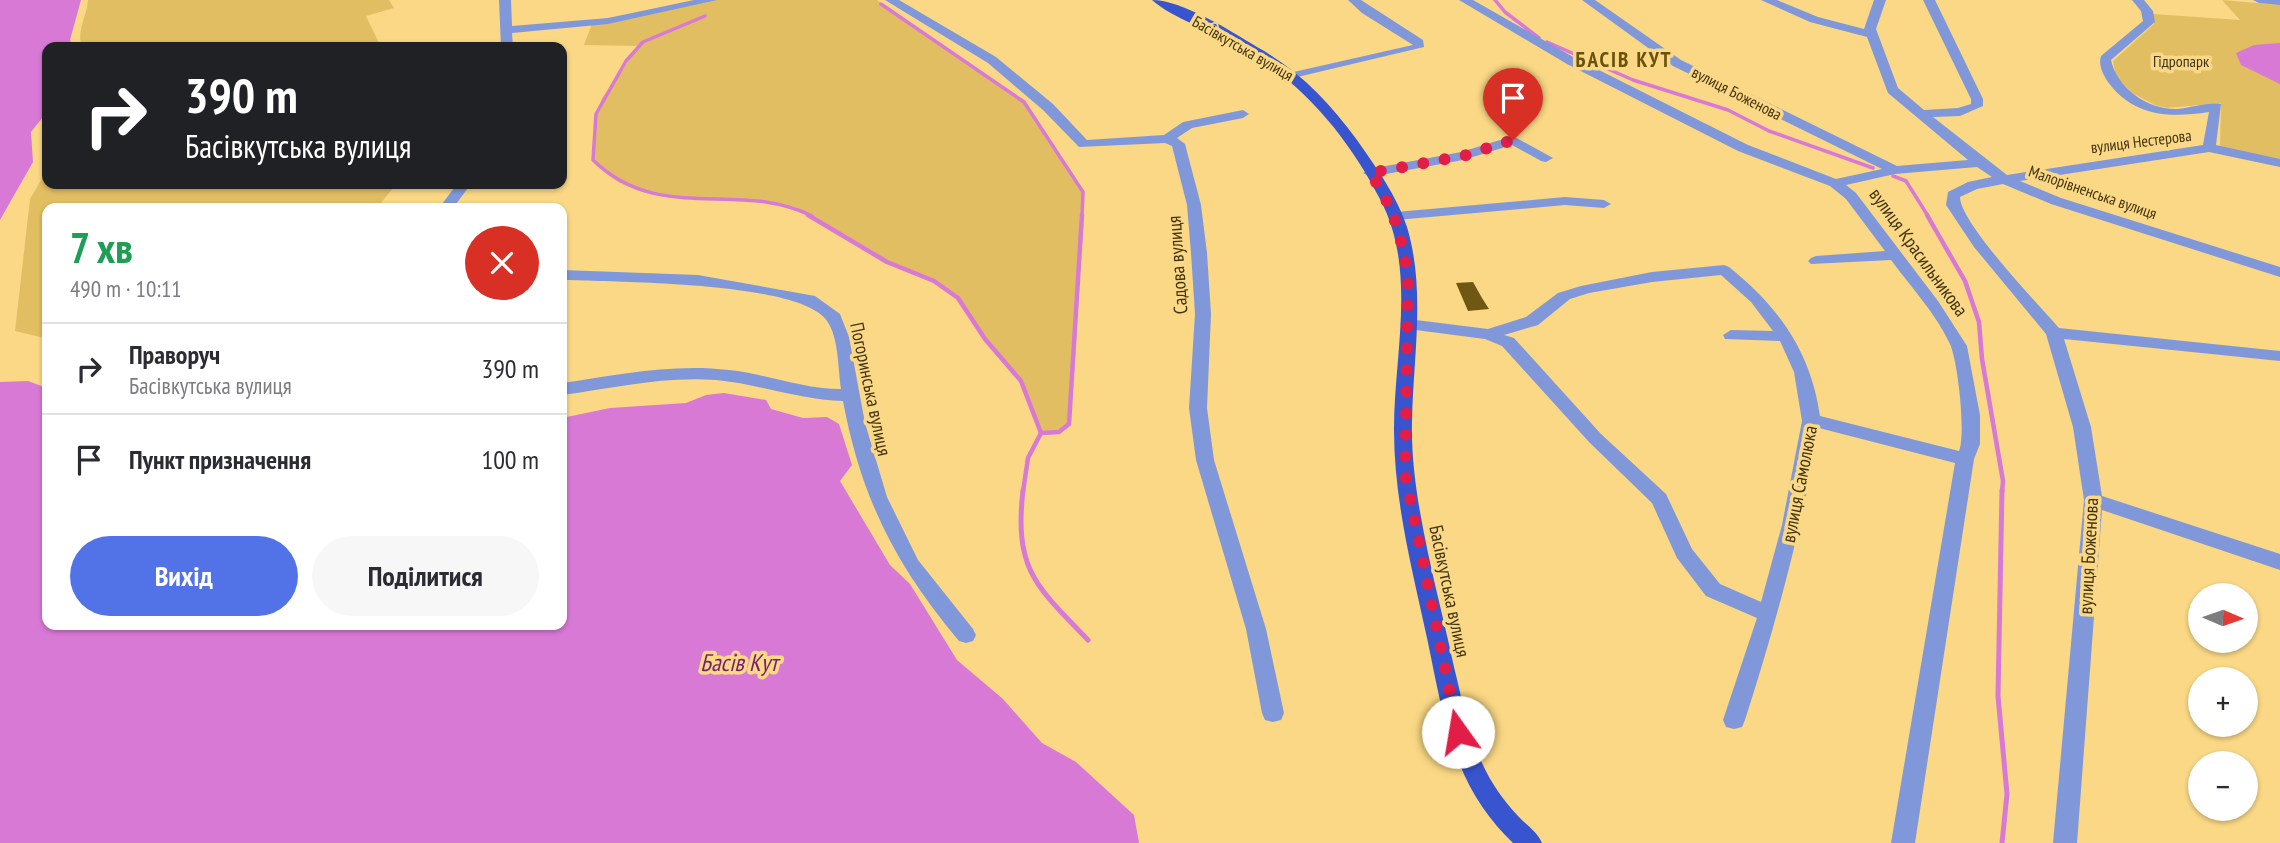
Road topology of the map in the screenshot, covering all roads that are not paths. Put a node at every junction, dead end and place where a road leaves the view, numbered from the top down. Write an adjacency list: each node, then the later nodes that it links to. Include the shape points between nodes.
1 (505, 0): 14 (street)
2 (711, 0): 14 (street, via 608,21)
3 (891, 0): 20 (street, via 992,60 1084,144)
4 (1158, 0): 17 (main road, Басівкутська вулиця)
5 (1354, 0): 17 (street, via 1419,43 1418,47)
6 (1465, 0): 28 (street, вулиця Красильникова, via 1521,35 1743,148)
7 (1588, 0): 25 (street, вулиця Боженова, via 1677,63)
8 (1766, 0): 15 (street, via 1814,20)
9 (1880, 0): 15 (street)
10 (1929, 0): 19 (street, via 1977,106)
11 (2138, 0): 21 (street, via 2149,22 2108,56 2111,79 2157,111 2216,107)
12 (2259, 0): 13 (street)
13 (2280, 2)
14 (507, 30): 16 (street)
15 (1871, 34): 19 (street, Малорівненська вулиця, via 1892,90)
16 (507, 42)
17 (1293, 76): 26 (main road, Басівкутська вулиця, via 1330,114)
18 (1243, 114): 20 (street, via 1188,125)
19 (1922, 114): 23 (street, Малорівненська вулиця)
20 (1167, 139): 49 (street, Садова вулиця, via 1178,145 1194,205 1203,314 1198,408 1205,460 1256,629)
21 (2208, 148): 24 (street, вулиця Нестерова); 27 (street, вулиця Нестерова)
22 (1546, 158): 26 (street, via 1513,140 1463,156)
23 (1980, 163): 25 (street); 27 (street, Малорівненська вулиця)
24 (2280, 163)
25 (1895, 170): 28 (street)
26 (1370, 173): 30 (main road, Басівкутська вулиця)
27 (2005, 180): 33 (street, Малорівненська вулиця, via 2056,201); 37 (street, вулиця Боженова, via 1959,189 1953,195 1953,205 1979,244)
28 (1835, 183): 31 (street, вулиця Красильникова, via 1852,196)
29 (1604, 204): 30 (street, via 1565,201)
30 (1396, 216): 35 (main road, Басівкутська вулиця, via 1408,278)
31 (1895, 255): 32 (street); 44 (street, вулиця Красильникова, via 1959,346 1971,415 1971,444)
32 (1816, 261)
33 (2280, 272)
34 (567, 275): 42 (street, Погоринська вулиця, via 698,280 809,299 834,318)
35 (1408, 324): 36 (street); 51 (main road, Басівкутська вулиця, via 1405,474 1458,732 1473,774 1495,810)
36 (1488, 334): 39 (street, вулиця Самолюка, via 1532,321 1564,296 1587,289 1724,270 1768,310); 47 (street, via 1508,342 1603,446 1649,487 1684,553 1713,590)
37 (2054, 334): 40 (street); 45 (street, вулиця Боженова, via 2082,427)
38 (1731, 335): 39 (street)
39 (1786, 336): 43 (street, вулиця Самолюка, via 1803,374)
40 (2280, 356)
41 (567, 388): 42 (street, via 710,374)
42 (850, 396): 48 (street, Погоринська вулиця, via 864,463 885,522 937,603)
43 (1812, 419): 44 (street); 47 (street, вулиця Самолюка, via 1799,497)
44 (1965, 459): 52 (street, вулиця Красильникова)
45 (2093, 500): 46 (street); 53 (street, вулиця Боженова)
46 (2280, 562)
47 (1768, 614): 50 (street, вулиця Самолюка)
48 (967, 635)
49 (1273, 713)
50 (1734, 720)
51 (1530, 843)
52 (1903, 843)
53 (2065, 843)

